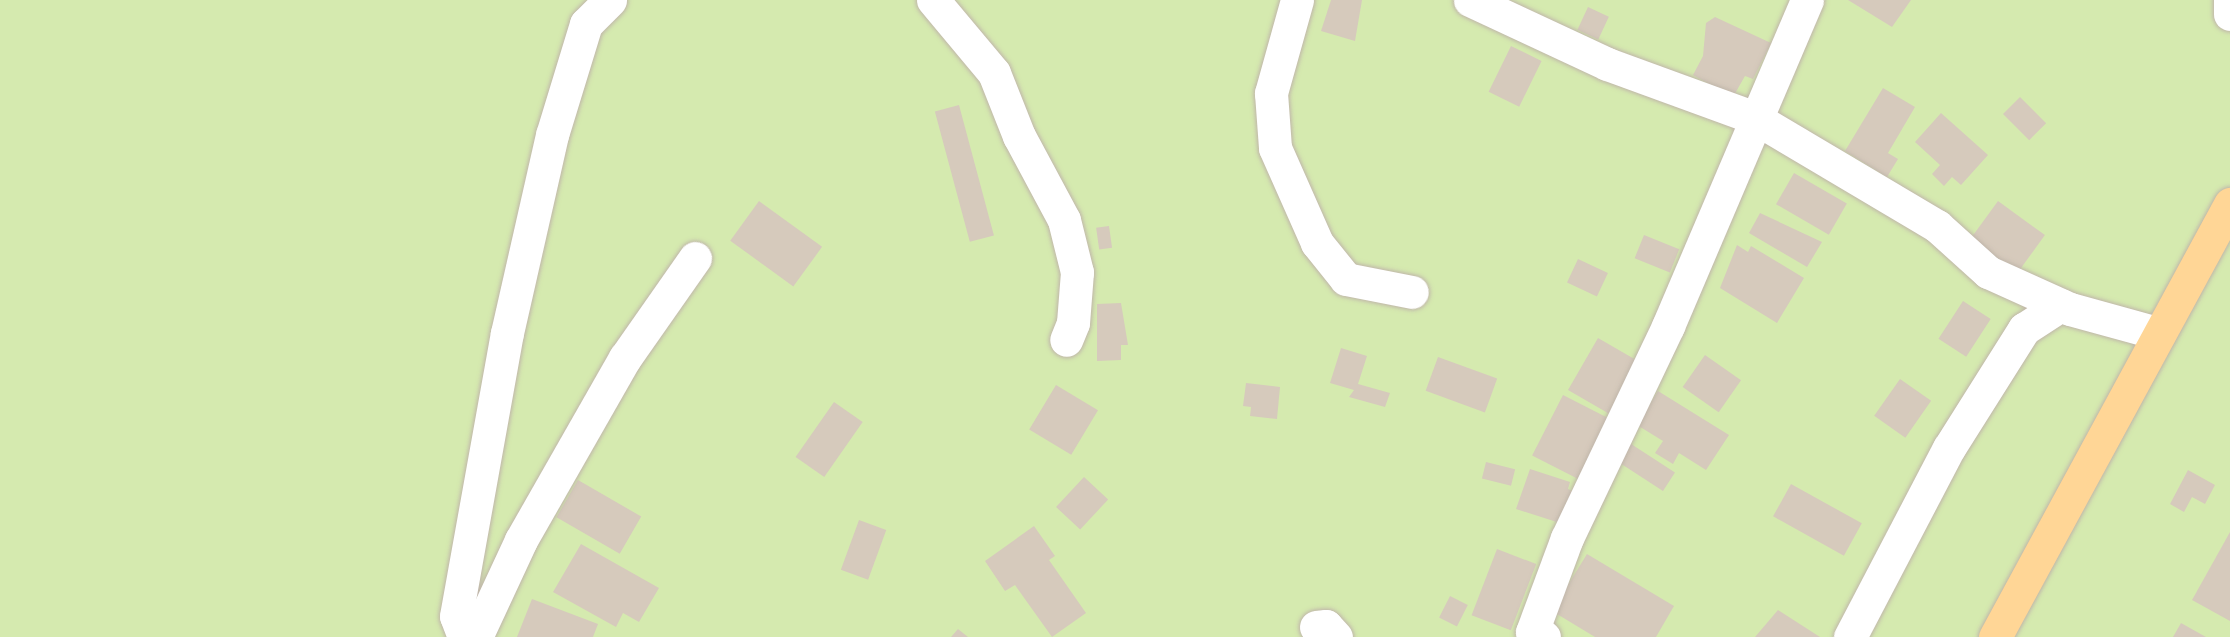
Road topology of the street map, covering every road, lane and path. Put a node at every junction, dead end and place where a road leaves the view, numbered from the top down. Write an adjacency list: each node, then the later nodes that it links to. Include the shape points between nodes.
1 (610, 0): 15 (street, via 586,24 552,135 515,298 456,616)
2 (933, 0): 14 (street, via 994,73 1019,136 1064,220 1077,272 1073,323)
3 (1298, 0): 11 (street, via 1271,93 1275,148 1317,243 1346,279)
4 (1470, 0): 8 (street, via 1607,64)
5 (1807, 0): 8 (street)
6 (2230, 0): 7 (street)
7 (2230, 14)
8 (1755, 118): 12 (street, via 1937,226 1988,272); 17 (street, via 1668,326 1567,537 1532,632)
9 (2230, 204): 13 (main road)
10 (695, 258): 16 (street, via 620,368 521,540)
11 (1412, 292)
12 (2061, 305): 13 (street); 18 (street, via 2024,329 1949,448)
13 (2157, 333): 19 (main road)
14 (1066, 340)
15 (464, 637)
16 (476, 637)
17 (1544, 637)
18 (1850, 637)
19 (1995, 637)

